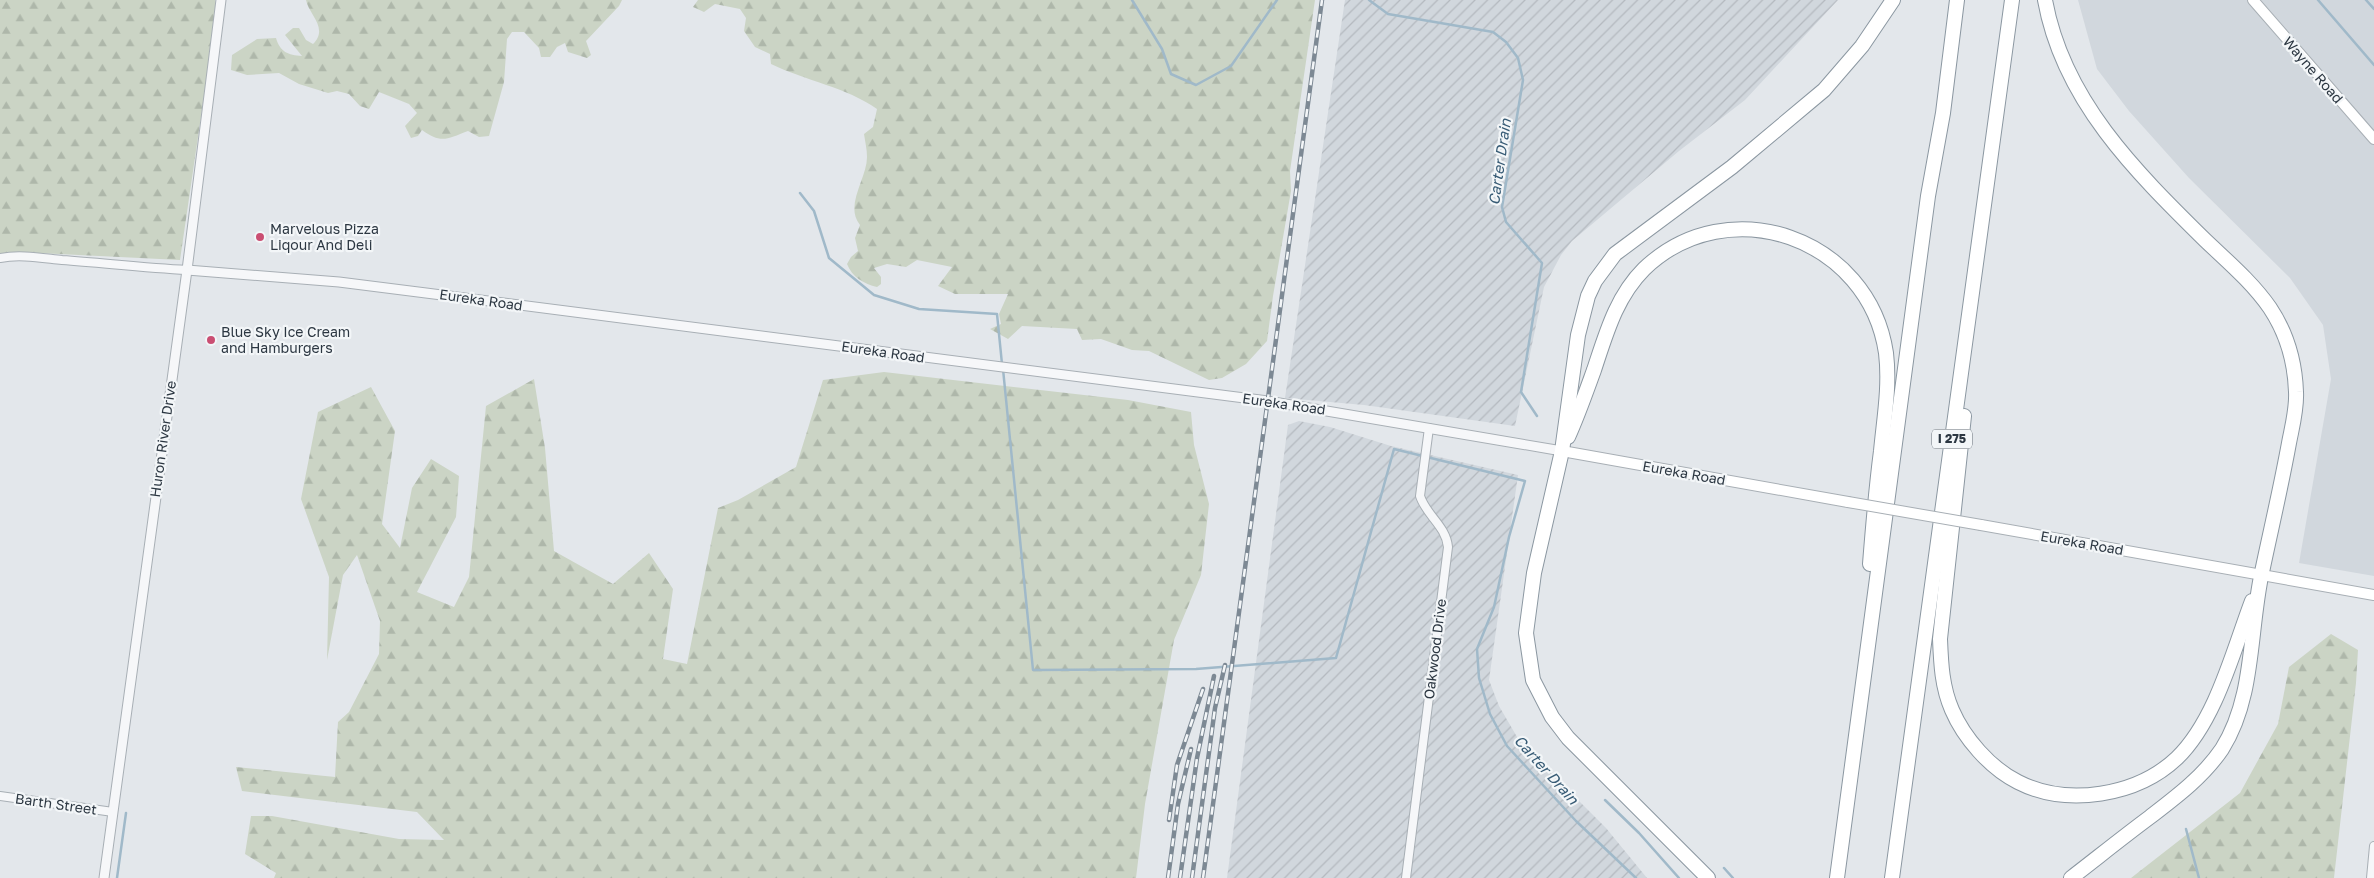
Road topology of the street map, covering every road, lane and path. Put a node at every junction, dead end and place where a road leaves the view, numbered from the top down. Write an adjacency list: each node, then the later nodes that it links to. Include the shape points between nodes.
1 (221, 0): 9 (street, Huron River Drive)
2 (1892, 0): 12 (highway, via 1862,46 1824,90 1732,167 1620,249 1604,268 1588,296 1582,316)
3 (1957, 0): 15 (highway)
4 (2012, 0): 10 (highway, I 275)
5 (2045, 0): 13 (highway, via 2063,59 2079,94 2099,125 2158,194 2262,298 2284,336 2293,366 2295,408)
6 (2253, 0): 7 (main road, Wayne Road)
7 (2374, 138)
8 (0, 258): 9 (street, via 9,256)
9 (187, 270): 11 (street, Eureka Road, via 339,282 724,330 1268,401); 17 (street, Huron River Drive)
10 (1968, 336): 13 (highway, via 1963,426 1940,639 1941,666 1945,692 1953,711 1979,750 1998,768 2018,782 2065,794 2096,795 2118,791 2156,774 2193,740 2210,710); 23 (highway, I 275, via 1936,544)
11 (1429, 428): 12 (street, Eureka Road); 20 (street, Oakwood Drive, via 1420,496 1444,532 1448,547)
12 (1562, 451): 13 (main road, Eureka Road, bridge); 15 (highway, via 1616,308 1644,269 1672,248 1705,233 1744,228 1776,232 1801,241 1843,268 1874,312 1886,354 1887,393 1872,541); 21 (highway, via 1529,606 1526,632 1533,680 1552,717 1568,738)
13 (2261, 575): 14 (main road, Eureka Road); 24 (highway, via 2245,686 2233,728 2223,747 2211,765 2188,787)
14 (2374, 595)
15 (1862, 693): 22 (highway)
16 (0, 796): 17 (street, Barth Street)
17 (113, 812): 19 (street, Huron River Drive)
18 (2374, 846): 25 (street)
19 (104, 878)
20 (1406, 878)
21 (1708, 878)
22 (1837, 878)
23 (1892, 878)
24 (2071, 878)
25 (2371, 878)

